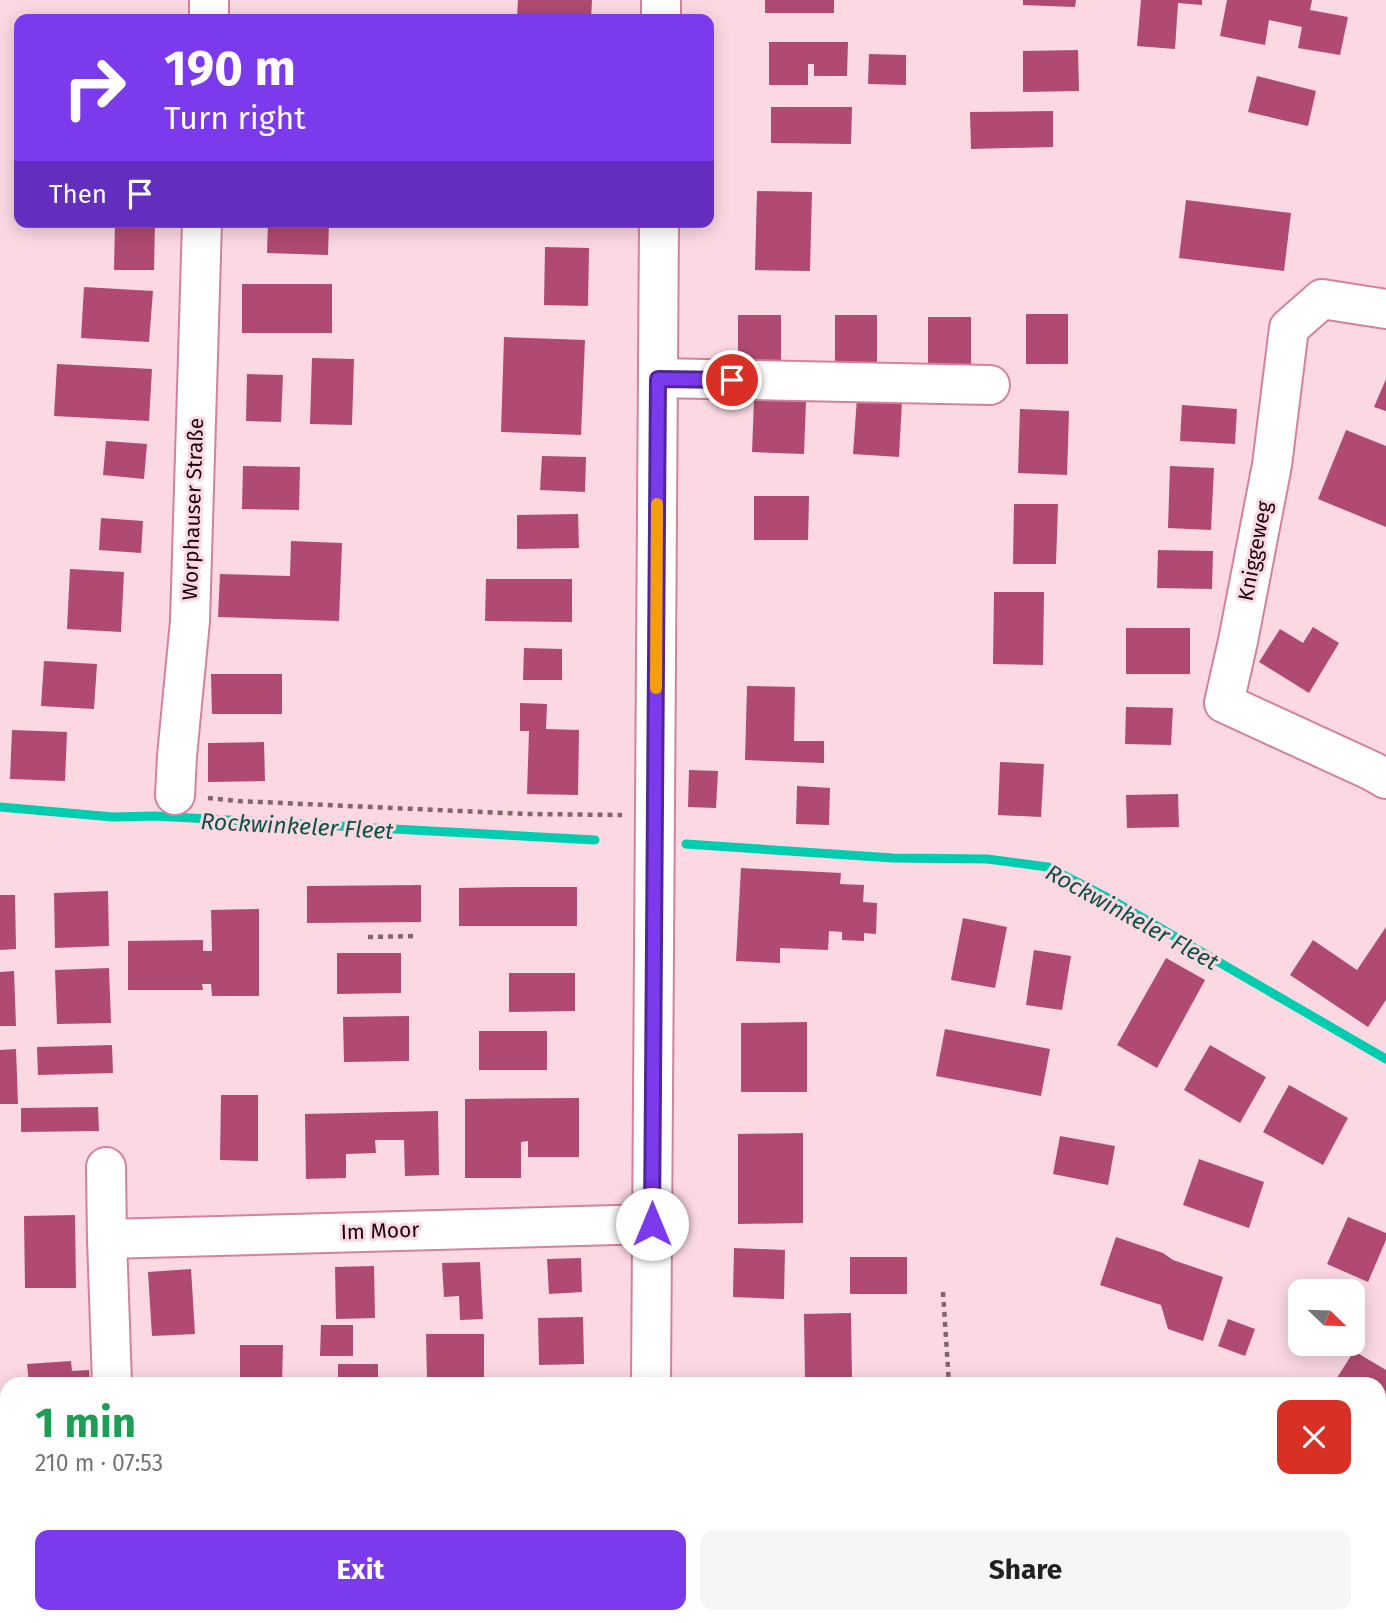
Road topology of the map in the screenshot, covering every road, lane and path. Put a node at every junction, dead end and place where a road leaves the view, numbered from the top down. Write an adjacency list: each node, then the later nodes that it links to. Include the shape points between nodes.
1 (202, 228): 7 (street, Worphauser Straße, via 190,621)
2 (659, 228): 4 (street)
3 (1386, 309): 6 (street, Kniggeweg, via 1322,299 1289,328 1272,465 1224,704)
4 (658, 379): 5 (street); 8 (street)
5 (990, 385)
6 (1386, 779)
7 (175, 795): 8 (path, via 513,813)
8 (655, 815): 12 (street)
9 (417, 936): 10 (path)
10 (368, 937)
11 (106, 1167): 13 (street)
12 (652, 1224): 13 (street, Im Moor); 16 (street)
13 (107, 1239): 15 (street)
14 (943, 1292): 17 (path)
15 (112, 1377)
16 (651, 1377)
17 (949, 1377)

